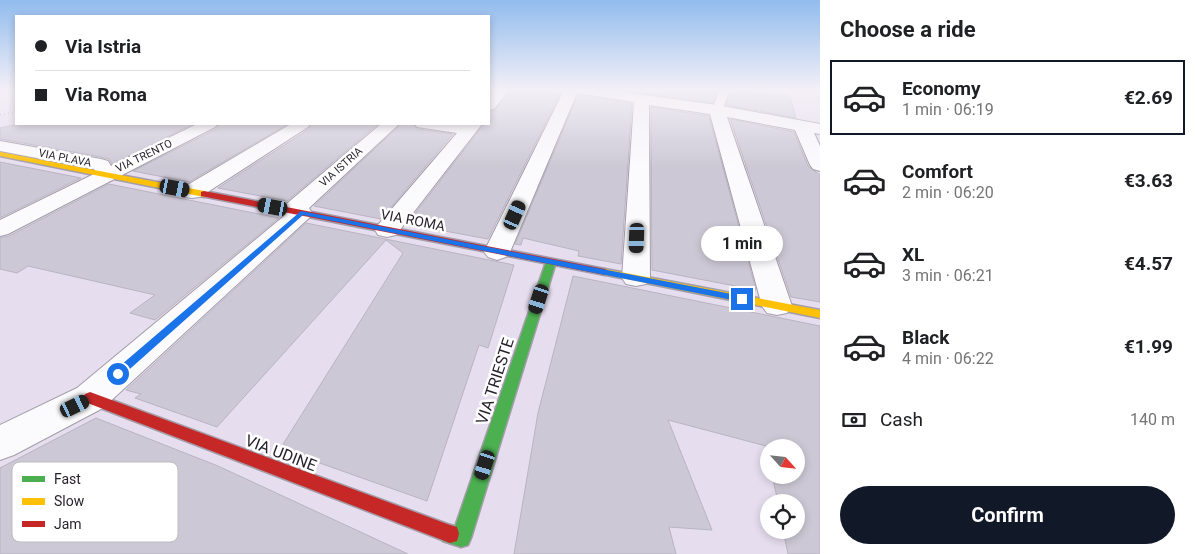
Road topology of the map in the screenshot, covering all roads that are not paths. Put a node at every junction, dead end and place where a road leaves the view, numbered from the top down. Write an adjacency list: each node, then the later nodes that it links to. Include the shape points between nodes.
1 (559, 116): 21 (street)
2 (650, 116): 23 (street)
3 (719, 116): 24 (street)
4 (748, 116): 9 (street)
5 (207, 125): 16 (street, VIA TRENTO)
6 (300, 125): 17 (street)
7 (390, 125): 18 (street, VIA ISTRIA)
8 (439, 125): 10 (street)
9 (802, 126): 11 (street); 15 (street)
10 (472, 127): 20 (street)
11 (820, 129)
12 (0, 146): 16 (street, VIA PLAVA, via 101,165)
13 (0, 154): 16 (main road, VIA ROMA)
14 (0, 164): 16 (street, VIA PLAVA, via 72,178)
15 (820, 165)
16 (107, 174): 17 (main road, VIA ROMA); 19 (street)
17 (192, 192): 18 (main road, VIA ROMA)
18 (297, 212): 20 (main road, VIA ROMA); 26 (street, VIA ISTRIA)
19 (0, 229)
20 (387, 230): 21 (main road, VIA ROMA)
21 (497, 252): 22 (main road, VIA ROMA)
22 (551, 262): 23 (main road, VIA ROMA); 28 (main road, VIA TRIESTE)
23 (636, 278): 24 (main road, VIA ROMA)
24 (777, 306): 25 (main road, VIA ROMA)
25 (820, 314)
26 (90, 398): 27 (street, VIA ISTRIA); 28 (main road, VIA UDINE)
27 (0, 443)
28 (461, 546)

